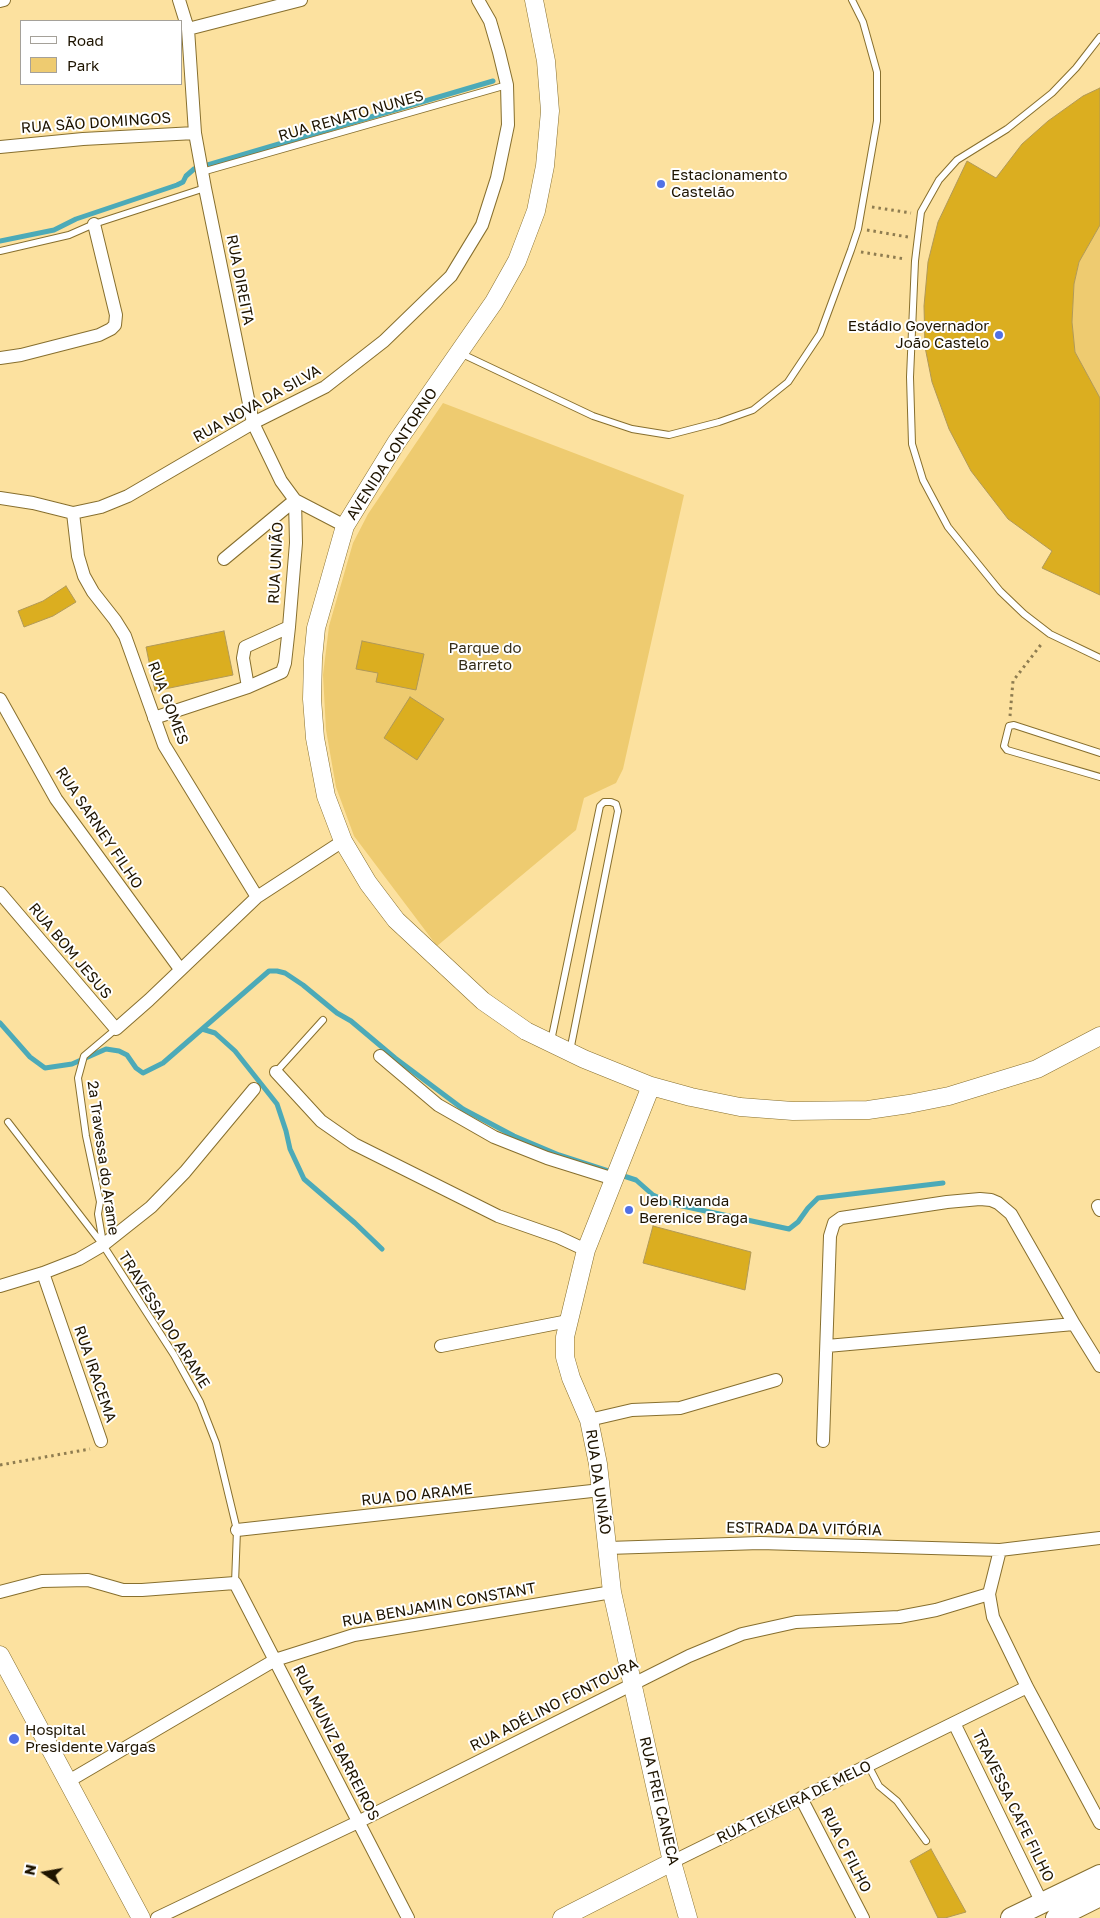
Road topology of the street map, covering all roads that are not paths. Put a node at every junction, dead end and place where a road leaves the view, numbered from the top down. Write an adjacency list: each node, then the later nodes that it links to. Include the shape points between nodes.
1 (4, 0): 7 (street)
2 (179, 0): 8 (street, RUA DIREITA)
3 (301, 0): 8 (street)
4 (478, 0): 10 (street, RUA NOVA DA SILVA, via 490,20)
5 (534, 0): 17 (street, AVENIDA CONTORNO, via 546,61 550,111 545,166 536,211 517,261)
6 (852, 0): 17 (lane, via 863,22 877,72 877,121 858,229 851,250 820,334 788,382 752,410 670,435 632,429 592,416)
7 (0, 2)
8 (188, 29): 11 (street, RUA DIREITA)
9 (1100, 37): 26 (lane, via 1052,93 1007,129 957,160 939,180 921,215 915,261 910,377 912,444 923,480 948,527 1012,603 1050,634)
10 (507, 85): 13 (lane, RUA RENATO NUNES); 19 (street, RUA NOVA DA SILVA, via 508,125 497,178 482,225 451,276 384,341 325,387)
11 (195, 133): 12 (street, RUA SÃO DOMINGOS); 13 (street, RUA DIREITA)
12 (0, 147)
13 (202, 171): 14 (street, RUA DIREITA)
14 (205, 188): 15 (lane); 19 (street, RUA DIREITA)
15 (94, 224): 16 (lane, via 70,234); 18 (street, via 116,315 115,326 99,335)
16 (0, 251)
17 (459, 353): 23 (street, AVENIDA CONTORNO, via 396,443)
18 (0, 358)
19 (254, 423): 21 (street, RUA DIREITA, via 281,481); 22 (street, RUA NOVA DA SILVA, via 128,496 102,507)
20 (0, 498): 22 (street, RUA NOVA DA SILVA)
21 (295, 500): 23 (street, RUA DIREITA); 24 (street); 25 (street, RUA UNIÃO, via 296,543)
22 (73, 513): 29 (street, RUA GOMES, via 84,576 125,636)
23 (345, 526): 32 (street, AVENIDA CONTORNO, via 316,628 312,699 319,767)
24 (224, 559)
25 (289, 627): 27 (street, RUA UNIÃO, via 282,672); 27 (street, via 245,647 243,658)
26 (1100, 658)
27 (248, 687): 29 (street, RUA UNIÃO)
28 (0, 699): 35 (street, RUA SARNEY FILHO, via 56,799)
29 (154, 718): 34 (street, RUA GOMES, via 174,764)
30 (1100, 753): 31 (lane, via 1014,724 1009,726 1004,746 1007,750)
31 (1100, 778)
32 (343, 841): 34 (street); 39 (street, AVENIDA CONTORNO, via 368,884 396,920 483,1001 526,1031)
33 (0, 893): 37 (street, RUA BOM JESUS)
34 (257, 897): 35 (street)
35 (180, 969): 37 (street)
36 (323, 1020): 42 (lane)
37 (116, 1029): 47 (lane, 2ª Travessa do Arame, via 84,1056 78,1078 100,1202 98,1214)
38 (1100, 1036): 43 (street, AVENIDA CONTORNO, via 1037,1069 949,1096 868,1110 793,1111 740,1107)
39 (551, 1043): 40 (street, AVENIDA CONTORNO); 40 (lane, via 600,806 611,802 616,804 618,811)
40 (570, 1052): 43 (street, AVENIDA CONTORNO)
41 (380, 1056): 46 (street, via 438,1105 494,1137 547,1158)
42 (276, 1072): 48 (street, via 321,1121 354,1144 498,1216)
43 (650, 1086): 46 (street, RUA DA UNIÃO)
44 (254, 1089): 47 (street, via 151,1207)
45 (8, 1122): 47 (lane, TRAVESSA DO ARAME)
46 (616, 1173): 48 (street, RUA DA UNIÃO)
47 (103, 1245): 49 (street); 61 (lane, TRAVESSA DO ARAME, via 174,1355 200,1402 216,1442)
48 (586, 1250): 51 (street, RUA DA UNIÃO)
49 (44, 1273): 50 (street); 58 (street, RUA IRACEMA)
50 (0, 1286)
51 (568, 1321): 53 (street); 57 (street, RUA DA UNIÃO, via 565,1357)
52 (1074, 1324): 54 (street); 54 (street, via 1011,1214 991,1200 980,1199 841,1218 834,1223 830,1236); 55 (street)
53 (441, 1346)
54 (827, 1346): 59 (street)
55 (1100, 1366)
56 (776, 1380): 57 (street, via 680,1408 632,1410)
57 (589, 1420): 60 (street, RUA DA UNIÃO)
58 (101, 1441)
59 (823, 1441)
60 (601, 1490): 61 (street, RUA DO ARAME); 63 (street, RUA DA UNIÃO)
61 (237, 1530): 65 (lane, TRAVESSA DO ARAME)
62 (1100, 1538): 64 (street, ESTRADA DA VITÓRIA)
63 (608, 1548): 64 (street, ESTRADA DA VITÓRIA, via 760,1543); 67 (street, RUA DA UNIÃO)
64 (1000, 1550): 68 (street)
65 (235, 1583): 66 (street, via 123,1590 88,1580 42,1581); 69 (street, RUA MUNIZ BARREIROS)
66 (0, 1592)
67 (612, 1592): 69 (street, RUA BENJAMIN CONSTANT, via 354,1635); 71 (street, RUA DA UNIÃO)
68 (989, 1594): 71 (street, RUA ADÉLINO FONTOURA, via 936,1610 899,1616 796,1622 742,1634); 72 (street, via 993,1617)
69 (275, 1660): 75 (street, RUA BENJAMIN CONSTANT); 77 (street, RUA MUNIZ BARREIROS)
70 (2, 1663): 75 (street)
71 (632, 1684): 77 (street, RUA ADÉLINO FONTOURA); 80 (street, RUA FREI CANECA)
72 (1027, 1687): 73 (street, RUA TEIXEIRA DE MELO); 78 (street)
73 (954, 1723): 74 (street, RUA TEIXEIRA DE MELO); 83 (street, TRAVESSA CAFE FILHO)
74 (868, 1765): 76 (street, RUA TEIXEIRA DE MELO); 79 (lane, via 879,1786 897,1801)
75 (67, 1782): 85 (street)
76 (801, 1798): 80 (street, RUA TEIXEIRA DE MELO); 90 (street, RUA C FILHO)
77 (358, 1822): 86 (street, RUA ADÉLINO FONTOURA); 87 (street, RUA MUNIZ BARREIROS)
78 (1100, 1823)
79 (926, 1840)
80 (672, 1862): 88 (street, RUA TEIXEIRA DE MELO); 89 (street, RUA FREI CANECA)
81 (1100, 1874): 83 (main road)
82 (1100, 1896): 84 (main road)
83 (1042, 1903): 91 (main road)
84 (1068, 1915)
85 (140, 1918)
86 (157, 1918)
87 (408, 1918)
88 (562, 1918)
89 (688, 1918)
90 (863, 1918)
91 (1011, 1918)

